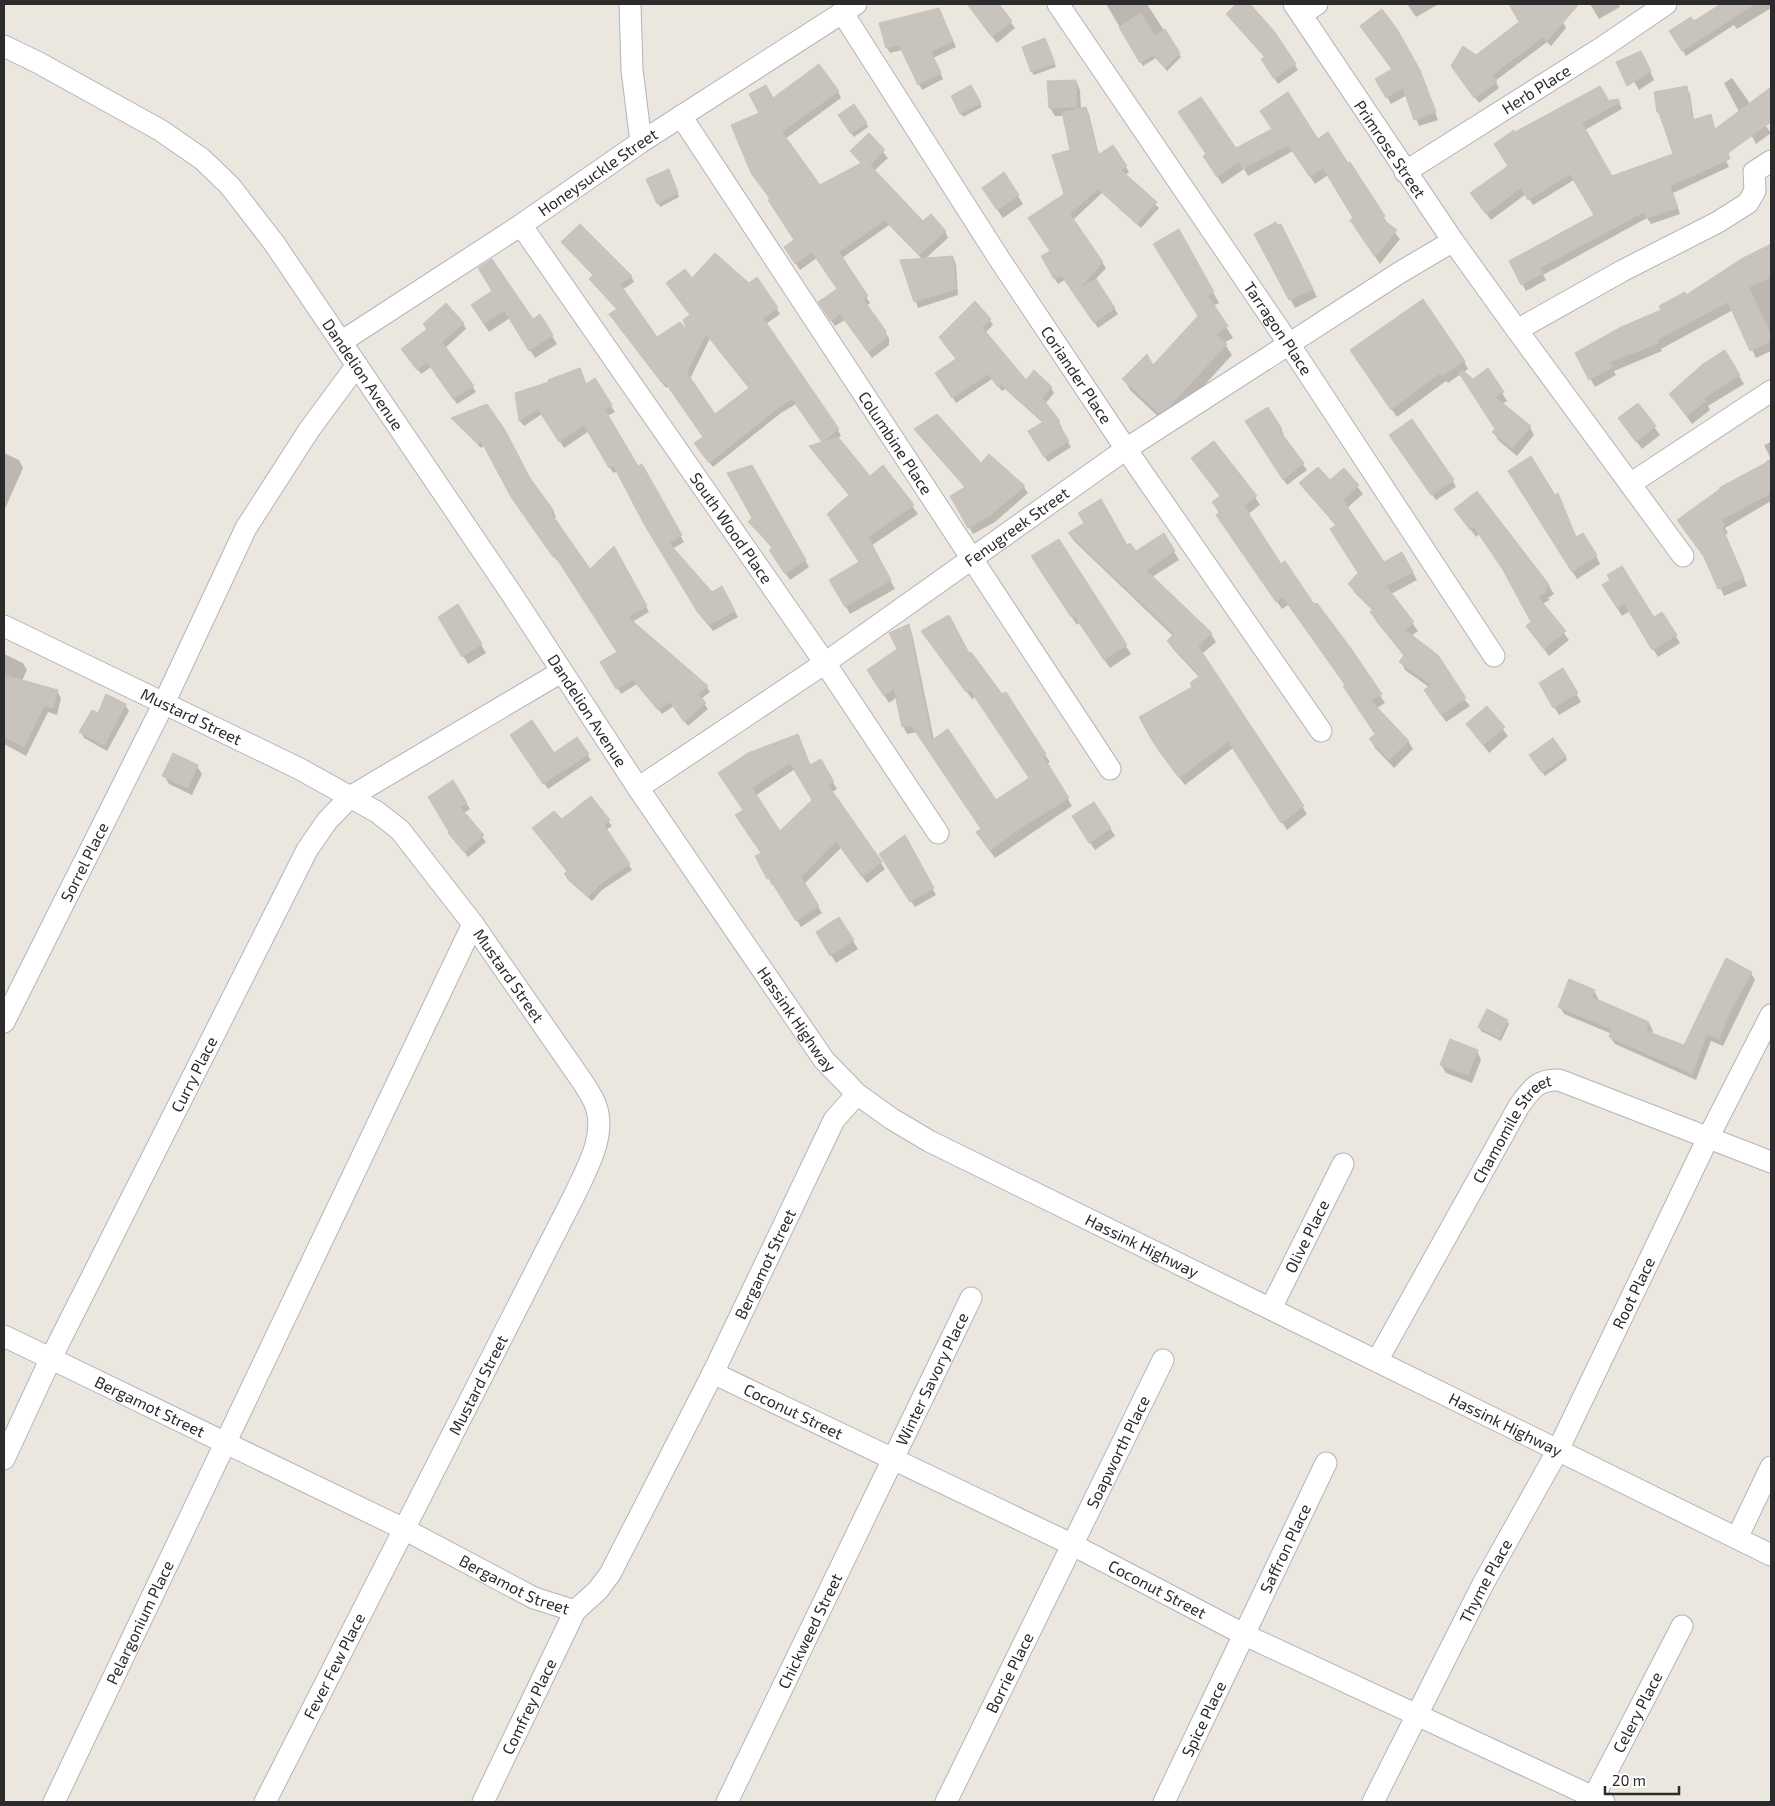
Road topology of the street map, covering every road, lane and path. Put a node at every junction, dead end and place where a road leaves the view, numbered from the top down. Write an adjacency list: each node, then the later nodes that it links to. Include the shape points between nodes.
1 (630, 4): 8 (street, via 632,70)
2 (1058, 4): 15 (street, Tarragon Place)
3 (1666, 4): 10 (street, Herb Place, via 1603,48)
4 (1304, 7): 10 (street, Primrose Street)
5 (849, 8): 7 (street, Honeysuckle Street); 18 (street, Coriander Place, via 998,257)
6 (4, 46): 14 (street, Dandelion Avenue, via 160,130 202,158 230,186 274,243)
7 (681, 116): 8 (street, Honeysuckle Street); 21 (street, Columbine Place, via 850,378)
8 (641, 142): 11 (street, Honeysuckle Street)
9 (1771, 161): 13 (street, via 1754,172 1755,191 1748,203)
10 (1405, 172): 12 (street, Primrose Street)
11 (521, 225): 14 (street, Honeysuckle Street); 24 (street, South Wood Place)
12 (1452, 241): 13 (street, Primrose Street); 15 (street, Fenugreek Street)
13 (1516, 330): 19 (street, Primrose Street)
14 (341, 342): 16 (street, Dandelion Avenue)
15 (1289, 344): 18 (street, Fenugreek Street); 23 (street, Tarragon Place)
16 (357, 365): 25 (street, Dandelion Avenue); 26 (street, Sorrel Place, via 309,430 246,528)
17 (1771, 391): 19 (street)
18 (1126, 449): 21 (street, Fenugreek Street); 27 (street, Coriander Place)
19 (1630, 484): 20 (street, Primrose Street)
20 (1683, 556)
21 (973, 558): 24 (street, Fenugreek Street); 28 (street, Columbine Place)
22 (4, 626): 26 (street, Mustard Street)
23 (1494, 656)
24 (825, 663): 29 (street, Fenugreek Street); 31 (street, South Wood Place)
25 (561, 672): 29 (street, Dandelion Avenue); 30 (street, Curry Place)
26 (164, 703): 30 (street, Mustard Street, via 300,768); 34 (street, Sorrel Place)
27 (1321, 731)
28 (1110, 769)
29 (638, 788): 35 (street, Hassink Highway, via 824,1060)
30 (350, 797): 32 (street, Mustard Street, via 400,830); 42 (street, Curry Place, via 327,821 290,878)
31 (938, 833)
32 (473, 924): 46 (street, Pelargonium Place); 52 (street, Mustard Street, via 596,1105 598,1139 576,1192)
33 (1771, 1015): 36 (street, Root Place)
34 (4, 1022)
35 (857, 1094): 40 (street, Hassink Highway, via 929,1141); 45 (street, Bergamot Street, via 834,1120)
36 (1709, 1136): 37 (street, Chamomile Street); 44 (street, Chamomile Street, via 1559,1080 1547,1079 1538,1084 1519,1106); 47 (street, Root Place)
37 (1771, 1162)
38 (1343, 1164): 40 (street, Olive Place)
39 (971, 1298): 49 (street, Winter Savory Place)
40 (1271, 1308): 44 (street, Hassink Highway)
41 (4, 1336): 42 (street, Bergamot Street)
42 (50, 1360): 46 (street, Bergamot Street); 48 (street, Curry Place)
43 (1163, 1360): 54 (street, Soapworth Place)
44 (1377, 1361): 47 (street, Hassink Highway)
45 (712, 1373): 49 (street, Coconut Street); 56 (street, Bergamot Street, via 610,1574)
46 (226, 1444): 52 (street, Bergamot Street); 61 (street, Pelargonium Place)
47 (1558, 1450): 53 (street, Hassink Highway); 59 (street, Thyme Place, via 1483,1584)
48 (4, 1459)
49 (893, 1460): 54 (street, Coconut Street); 64 (street, Chickweed Street)
50 (1326, 1463): 58 (street, Saffron Place)
51 (1771, 1467): 53 (street)
52 (404, 1529): 56 (street, Bergamot Street, via 534,1598); 62 (street, Fever Few Place)
53 (1737, 1538): 55 (street, Hassink Highway)
54 (1073, 1545): 58 (street, Coconut Street); 65 (street, Borrie Place)
55 (1771, 1555)
56 (575, 1611): 63 (street, Comfrey Place)
57 (1682, 1626): 60 (street, Celery Place)
58 (1245, 1635): 59 (street, Coconut Street); 66 (street, Spice Place)
59 (1415, 1716): 60 (street, Coconut Street); 67 (street, Thyme Place)
60 (1596, 1801)
61 (54, 1802)
62 (265, 1802)
63 (483, 1802)
64 (727, 1802)
65 (946, 1802)
66 (1164, 1802)
67 (1373, 1802)

